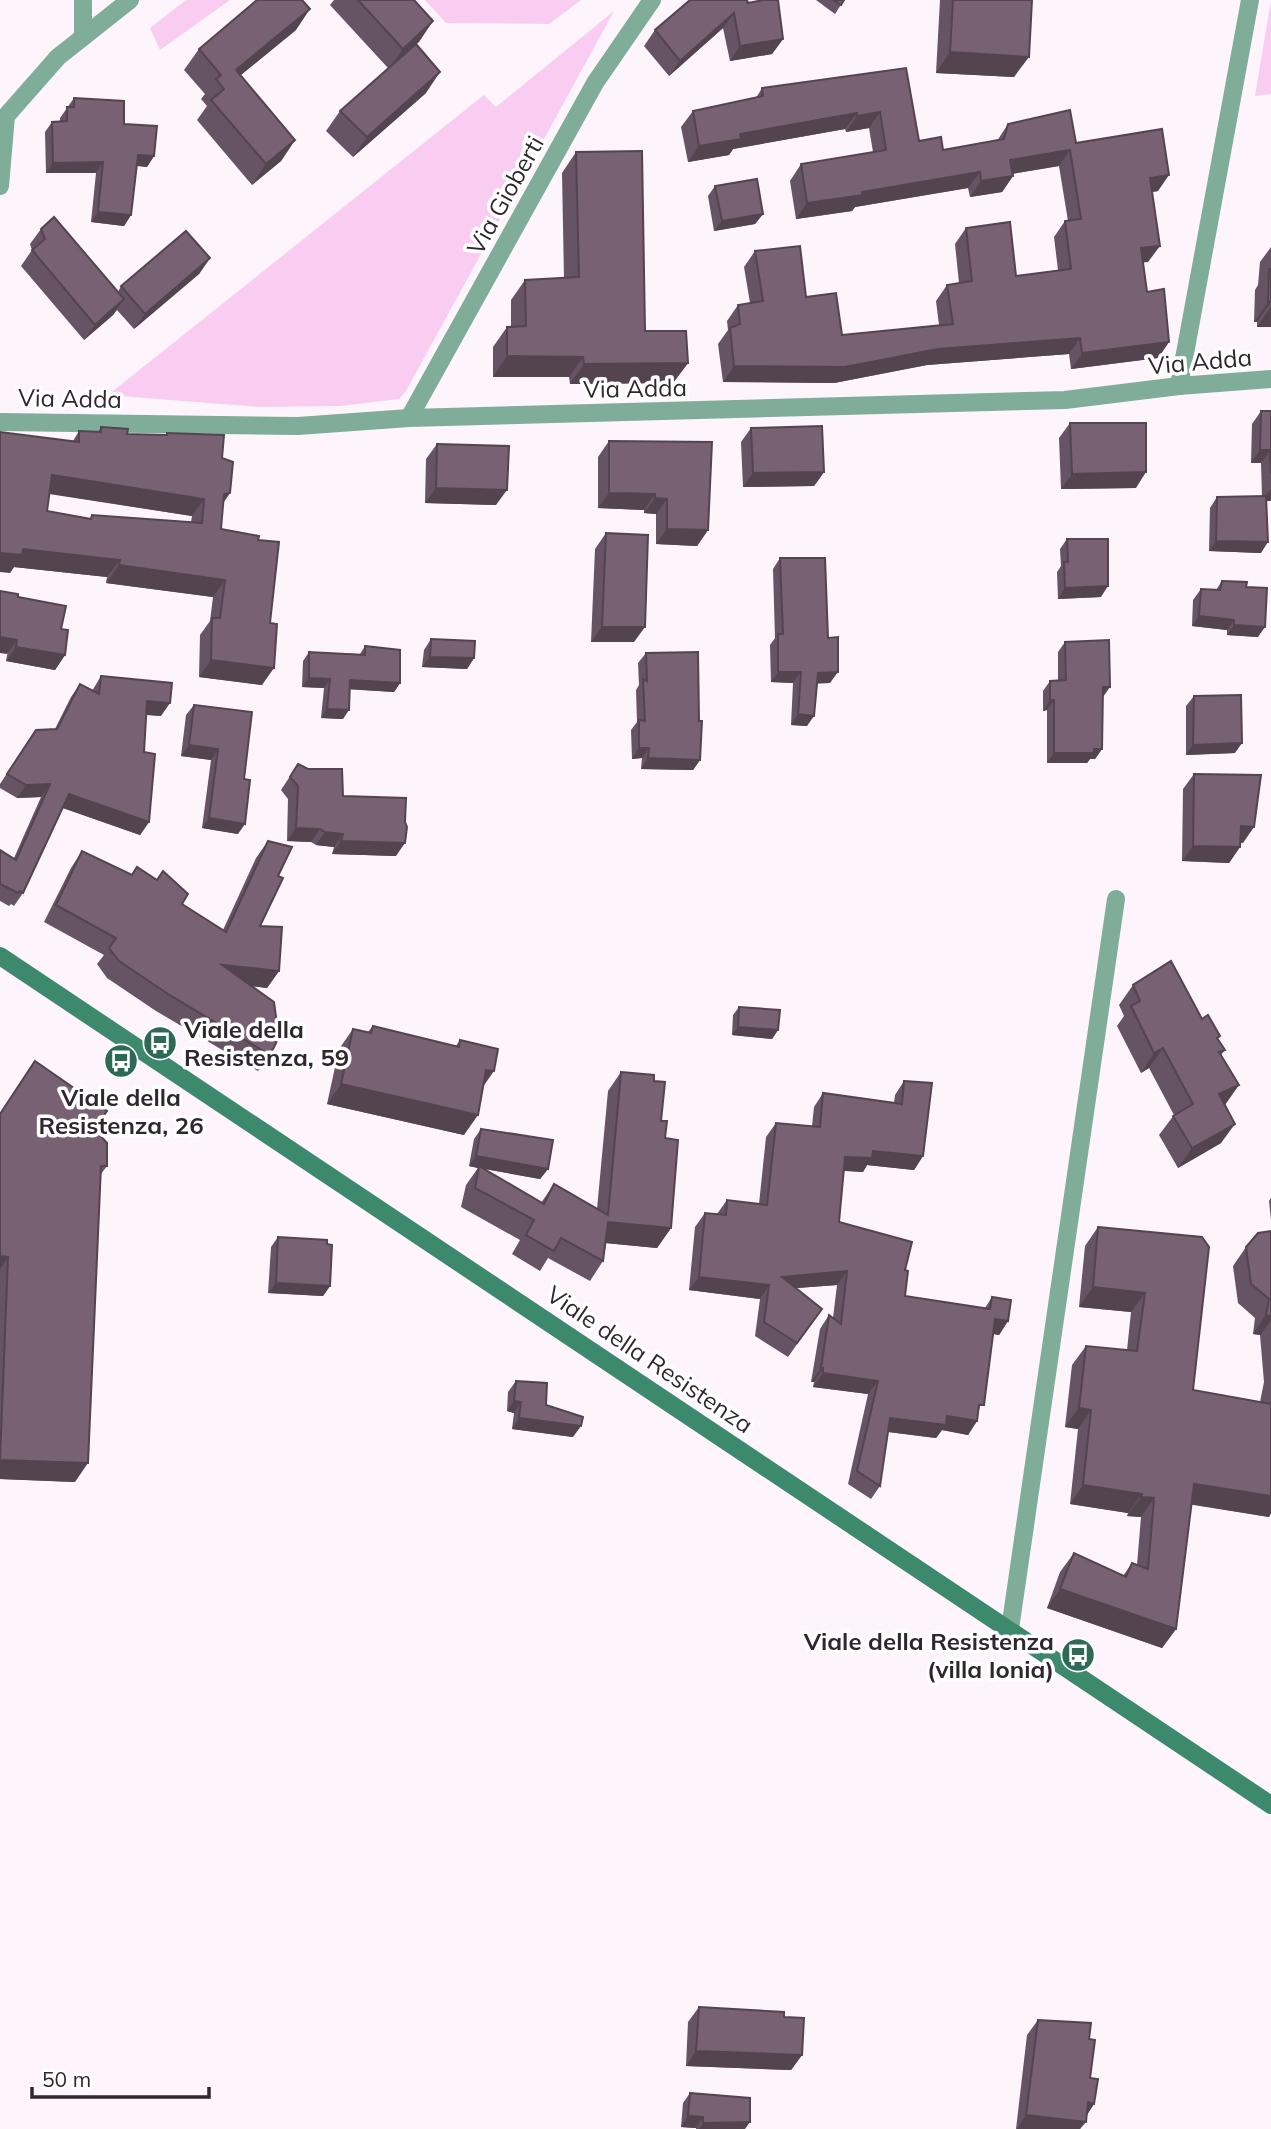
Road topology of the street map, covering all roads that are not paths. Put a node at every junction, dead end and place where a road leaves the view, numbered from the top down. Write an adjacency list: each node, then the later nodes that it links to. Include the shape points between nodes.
1 (83, 0): 5 (street)
2 (130, 0): 5 (street)
3 (652, 0): 9 (street, Via Gioberti, via 595,83)
4 (1250, 0): 8 (street)
5 (83, 37): 6 (street, via 58,57 6,116)
6 (0, 186)
7 (1271, 379): 8 (street, Via Adda)
8 (1179, 386): 9 (street, Via Adda, via 1065,400)
9 (409, 418): 10 (street, Via Adda, via 298,426)
10 (0, 422)
11 (1116, 899): 13 (street)
12 (0, 956): 13 (main road, Viale della Resistenza)
13 (1010, 1629): 14 (main road, Viale della Resistenza)
14 (1271, 1805)

